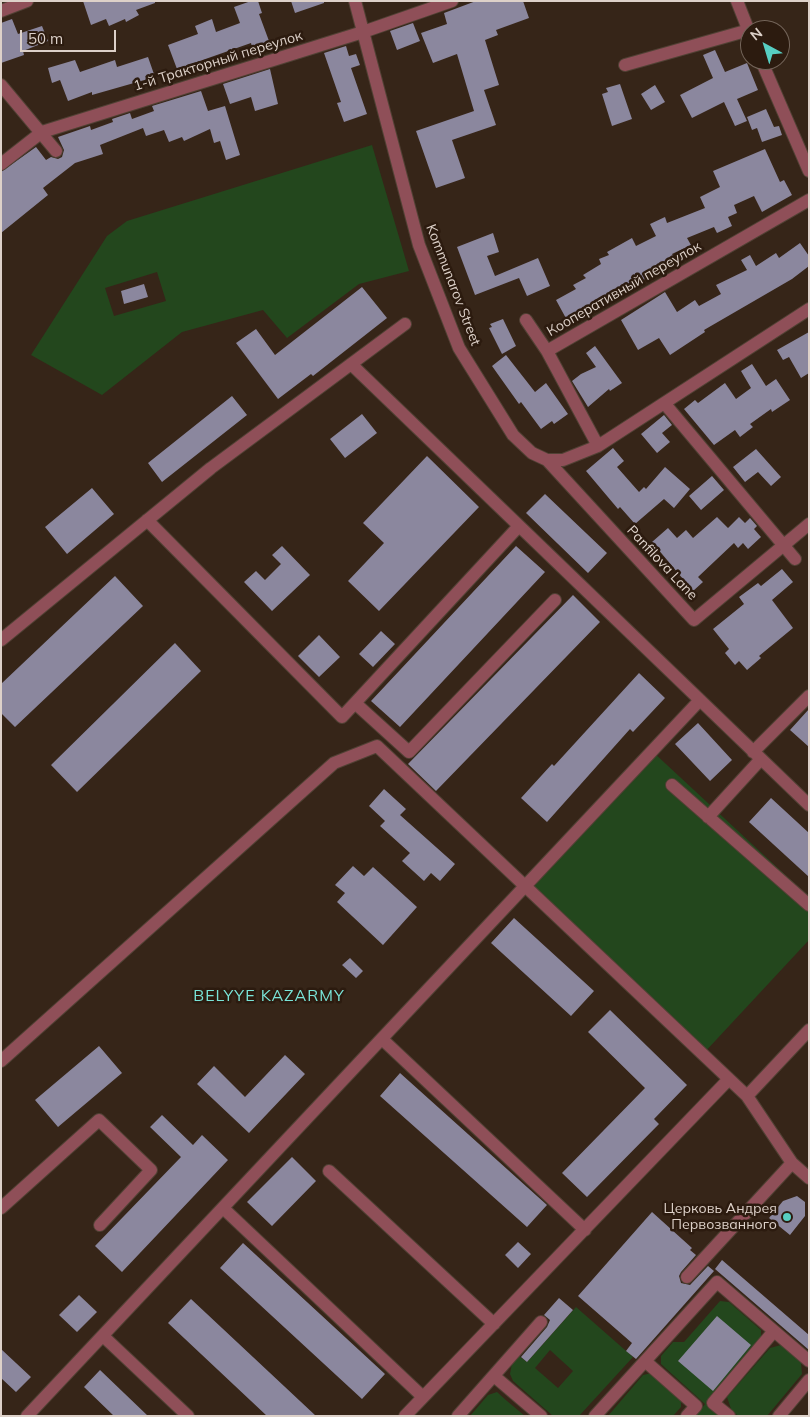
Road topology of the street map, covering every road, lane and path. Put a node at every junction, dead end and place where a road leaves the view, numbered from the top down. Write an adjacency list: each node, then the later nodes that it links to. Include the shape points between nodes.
1 (27, 1): 5 (street)
2 (355, 1): 7 (street, Kommunarov Street)
3 (452, 1): 7 (street, 1-й Тракторный переулок)
4 (737, 1): 6 (street)
5 (1, 11)
6 (744, 20)
7 (363, 32): 12 (street, 1-й Тракторный переулок); 24 (street, Kommunarov Street, via 419,245 459,348 513,435 525,448)
8 (740, 34): 9 (street)
9 (625, 66)
10 (765, 70): 15 (street)
11 (1, 85): 12 (street)
12 (42, 132): 13 (street); 14 (street, 1-й Тракторный переулок)
13 (56, 150)
14 (1, 164)
15 (809, 171)
16 (809, 200): 20 (street, Кооперативный переулок)
17 (809, 309): 22 (street)
18 (526, 320): 20 (street)
19 (405, 324): 21 (street)
20 (547, 351): 23 (street, Кооперативный переулок)
21 (351, 364): 25 (street); 27 (street)
22 (665, 404): 23 (street); 28 (street)
23 (598, 446): 24 (street, via 577,457)
24 (547, 460): 28 (street, Panfilova Lane, via 694,620)
25 (146, 520): 31 (street); 34 (street, via 342,717)
26 (809, 524): 28 (street, Panfilova Lane)
27 (519, 526): 33 (street); 34 (street)
28 (784, 545): 29 (street)
29 (795, 559)
30 (555, 600): 34 (street, via 410,752)
31 (1, 640)
32 (809, 696): 35 (street)
33 (700, 700): 35 (street); 39 (street)
34 (355, 703)
35 (757, 755): 37 (street); 38 (street)
36 (672, 785): 38 (street)
37 (809, 805)
38 (708, 816): 40 (street)
39 (526, 887): 42 (street); 43 (street, via 377,746 334,763); 44 (street)
40 (809, 905)
41 (809, 1030): 45 (street)
42 (382, 1039): 50 (street); 52 (street)
43 (1, 1061)
44 (729, 1079): 45 (street); 52 (street)
45 (747, 1096): 46 (street)
46 (792, 1162): 48 (street); 53 (street)
47 (329, 1171): 55 (street)
48 (809, 1178)
49 (1, 1208): 51 (street, via 99,1120 151,1170)
50 (223, 1208): 57 (street); 62 (street)
51 (100, 1225)
52 (585, 1230): 55 (street)
53 (687, 1277)
54 (542, 1322): 60 (street)
55 (494, 1324): 62 (street)
56 (774, 1331): 58 (street, via 716,1282); 59 (street); 70 (street, via 714,1403)
57 (103, 1336): 63 (street); 64 (street)
58 (645, 1361): 68 (street); 69 (street, via 696,1406)
59 (809, 1361)
60 (494, 1376): 66 (street); 67 (street)
61 (809, 1380): 71 (street)
62 (423, 1397): 65 (street)
63 (27, 1416)
64 (188, 1416)
65 (405, 1416)
66 (458, 1416)
67 (540, 1416)
68 (595, 1416)
69 (688, 1416)
70 (729, 1416)
71 (779, 1416)

